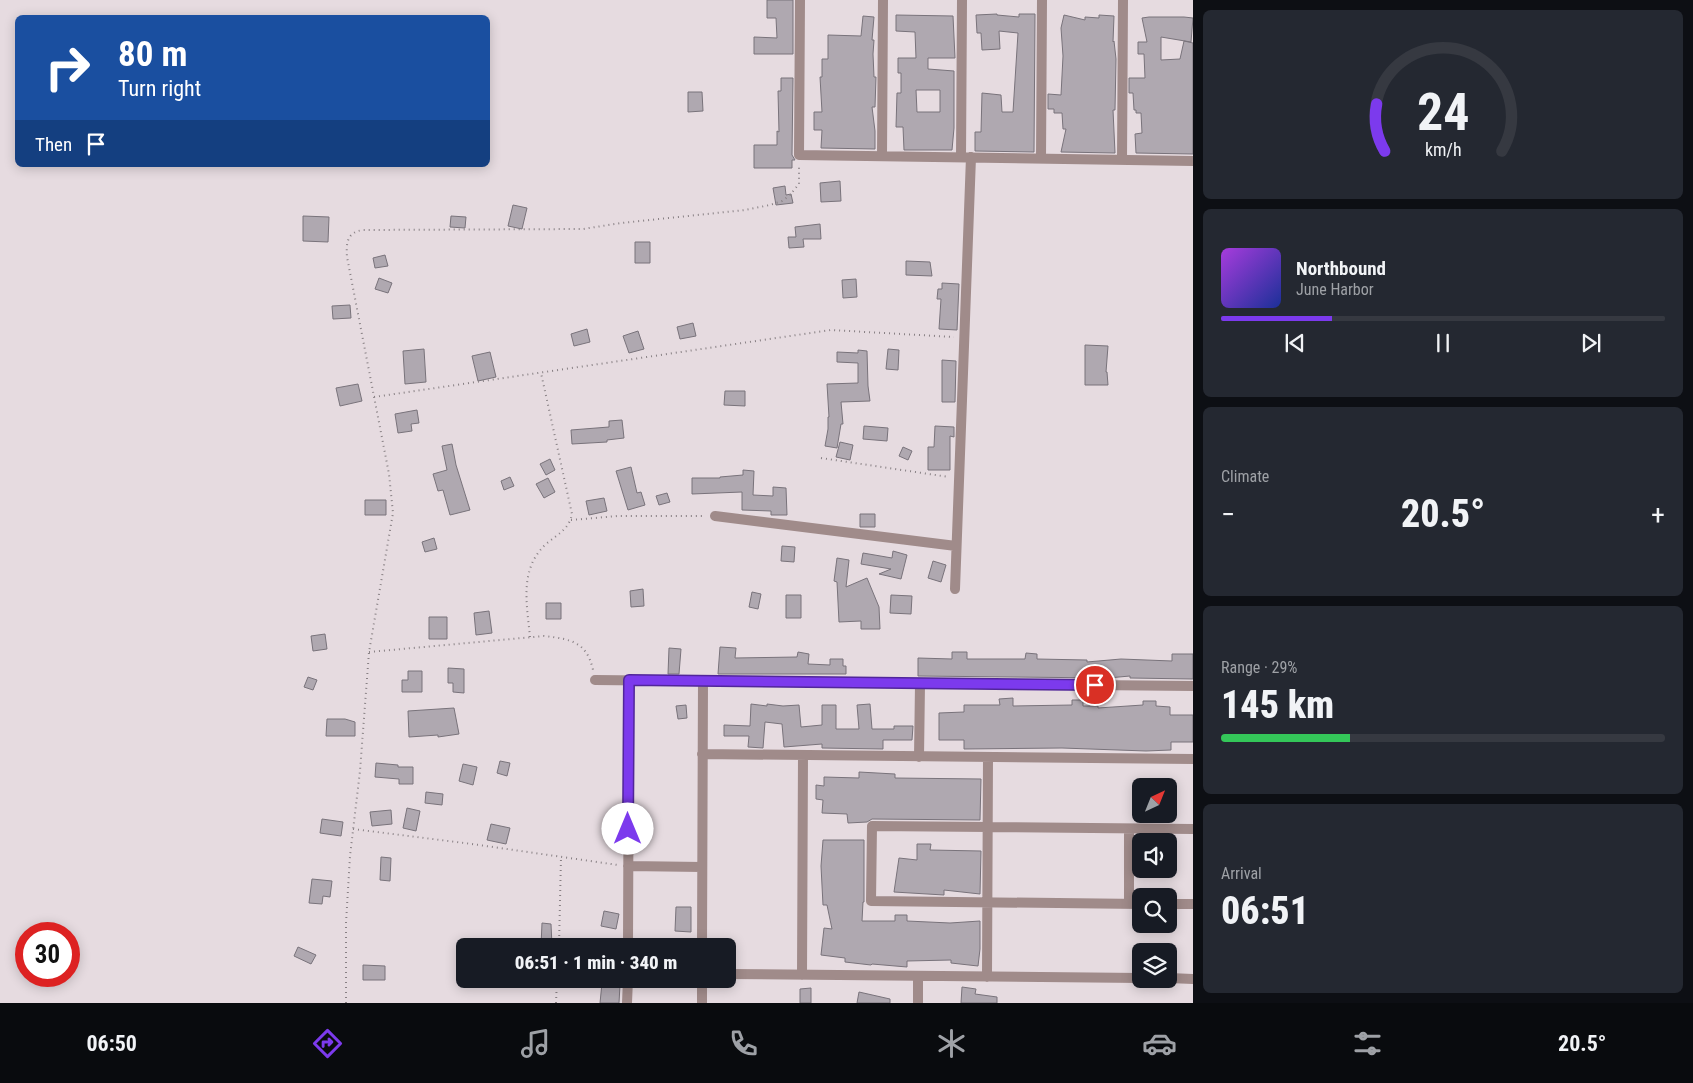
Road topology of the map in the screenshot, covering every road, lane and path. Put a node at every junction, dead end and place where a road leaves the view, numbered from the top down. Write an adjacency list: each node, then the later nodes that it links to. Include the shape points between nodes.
1 (800, 0): 6 (street)
2 (883, 0): 7 (street)
3 (962, 0): 8 (street)
4 (1042, 0): 9 (street)
5 (1123, 0): 10 (street)
6 (799, 155): 7 (street); 14 (path, via 800,177 795,190 782,201 746,210 583,229 357,231 346,244 347,257)
7 (882, 156): 8 (street)
8 (966, 157): 9 (street); 12 (street)
9 (1041, 158): 10 (street)
10 (1122, 160): 11 (street)
11 (1193, 160)
12 (964, 338): 13 (path, via 831,330); 16 (street)
13 (541, 373): 14 (path); 18 (path)
14 (374, 397): 22 (path, via 390,474 393,513)
15 (821, 458): 16 (path)
16 (959, 478): 19 (street)
17 (715, 516): 18 (path, via 618,516); 19 (street)
18 (571, 520): 21 (path, via 538,554 526,581)
19 (956, 546): 20 (street)
20 (955, 589)
21 (530, 637): 22 (path); 23 (path, via 557,637 581,646 589,653)
22 (369, 652): 34 (path)
23 (595, 680): 24 (street)
24 (629, 680): 25 (street); 38 (street)
25 (703, 681): 26 (street); 28 (street)
26 (920, 684): 27 (street); 30 (street)
27 (1193, 686)
28 (702, 754): 29 (street); 39 (street)
29 (803, 755): 30 (street); 49 (street)
30 (919, 756): 31 (street)
31 (988, 757): 32 (street); 33 (street)
32 (1193, 759)
33 (988, 827): 35 (street); 40 (street); 40 (street, via 872,826 871,901)
34 (353, 829): 37 (path); 58 (path, via 346,923)
35 (1129, 829): 36 (street); 41 (street)
36 (1193, 830)
37 (561, 857): 38 (path); 45 (path)
38 (628, 866): 39 (street); 46 (street)
39 (702, 867): 47 (street)
40 (987, 902): 41 (street); 51 (street)
41 (1129, 903): 42 (street)
42 (1132, 903)
43 (1177, 904): 44 (street)
44 (1193, 904)
45 (559, 938)
46 (628, 938)
47 (702, 938)
48 (736, 974): 49 (street)
49 (802, 975): 50 (street)
50 (918, 976): 51 (street); 62 (street)
51 (987, 977): 52 (street)
52 (1132, 978)
53 (1177, 978): 54 (street)
54 (1193, 979)
55 (557, 988): 59 (path)
56 (628, 988): 60 (street)
57 (702, 988): 61 (street)
58 (346, 1003)
59 (556, 1003)
60 (628, 1003)
61 (702, 1003)
62 (918, 1003)

